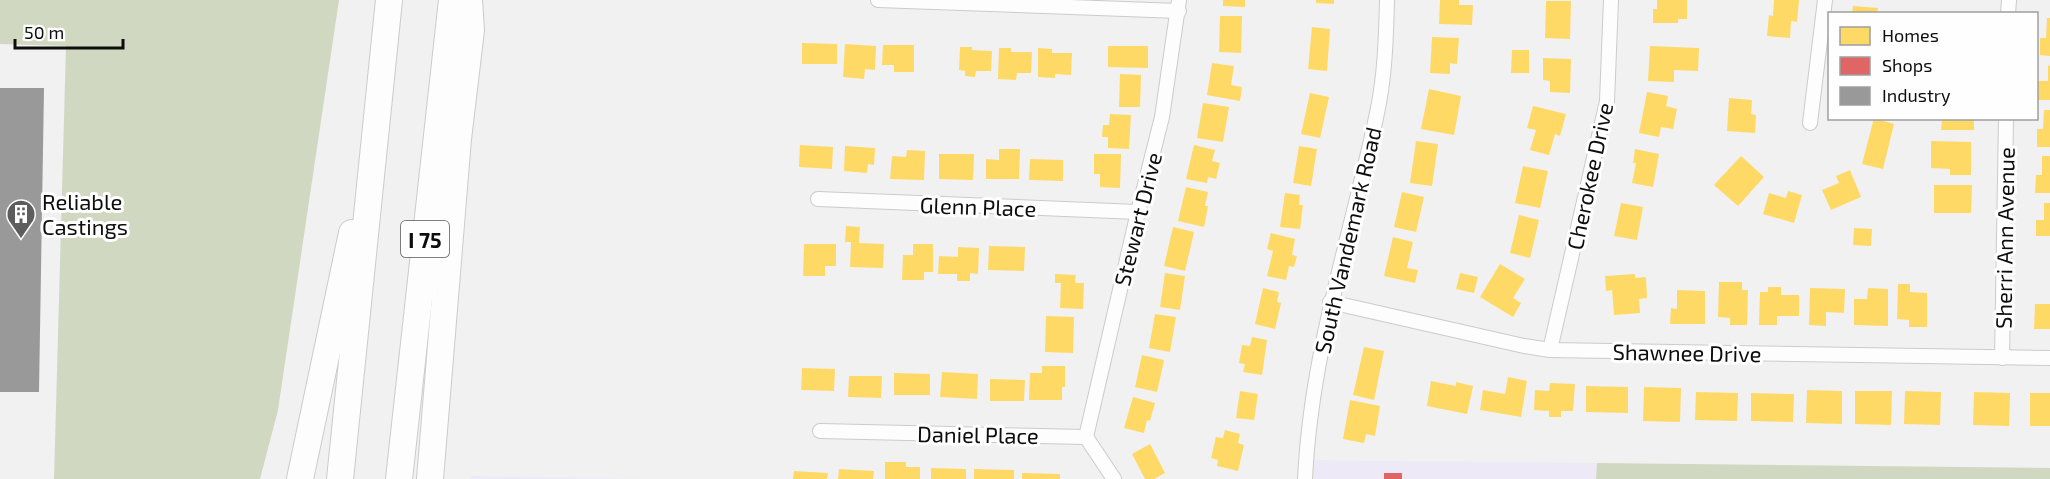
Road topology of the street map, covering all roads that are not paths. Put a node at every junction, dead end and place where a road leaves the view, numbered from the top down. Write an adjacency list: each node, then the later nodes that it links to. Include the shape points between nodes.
1 (389, 0): 9 (highway, I 75)
2 (452, 0): 22 (highway, I 75)
3 (469, 0): 23 (highway, via 471,30)
4 (878, 0): 8 (street)
5 (1387, 0): 14 (street, South Vandemark Road, via 1385,60 1377,112)
6 (1611, 0): 15 (street, Cherokee Drive, via 1607,101)
7 (1825, 0): 11 (street)
8 (1179, 6): 13 (street, Stewart Drive, via 1162,117)
9 (381, 92): 20 (highway); 21 (highway, I 75)
10 (2006, 120): 16 (street, Sherri Ann Avenue)
11 (1810, 123)
12 (818, 199): 13 (street, Glenn Place)
13 (1138, 212): 19 (street, Stewart Drive)
14 (1330, 302): 15 (street, Shawnee Drive); 25 (street, South Vandemark Road, via 1308,433)
15 (1550, 350): 16 (street, Shawnee Drive)
16 (2002, 358): 17 (street, Shawnee Drive)
17 (2050, 358)
18 (820, 431): 19 (street, Daniel Place)
19 (1086, 437): 24 (street)
20 (300, 479)
21 (340, 479)
22 (399, 479)
23 (430, 479)
24 (1114, 479)
25 (1305, 479)

